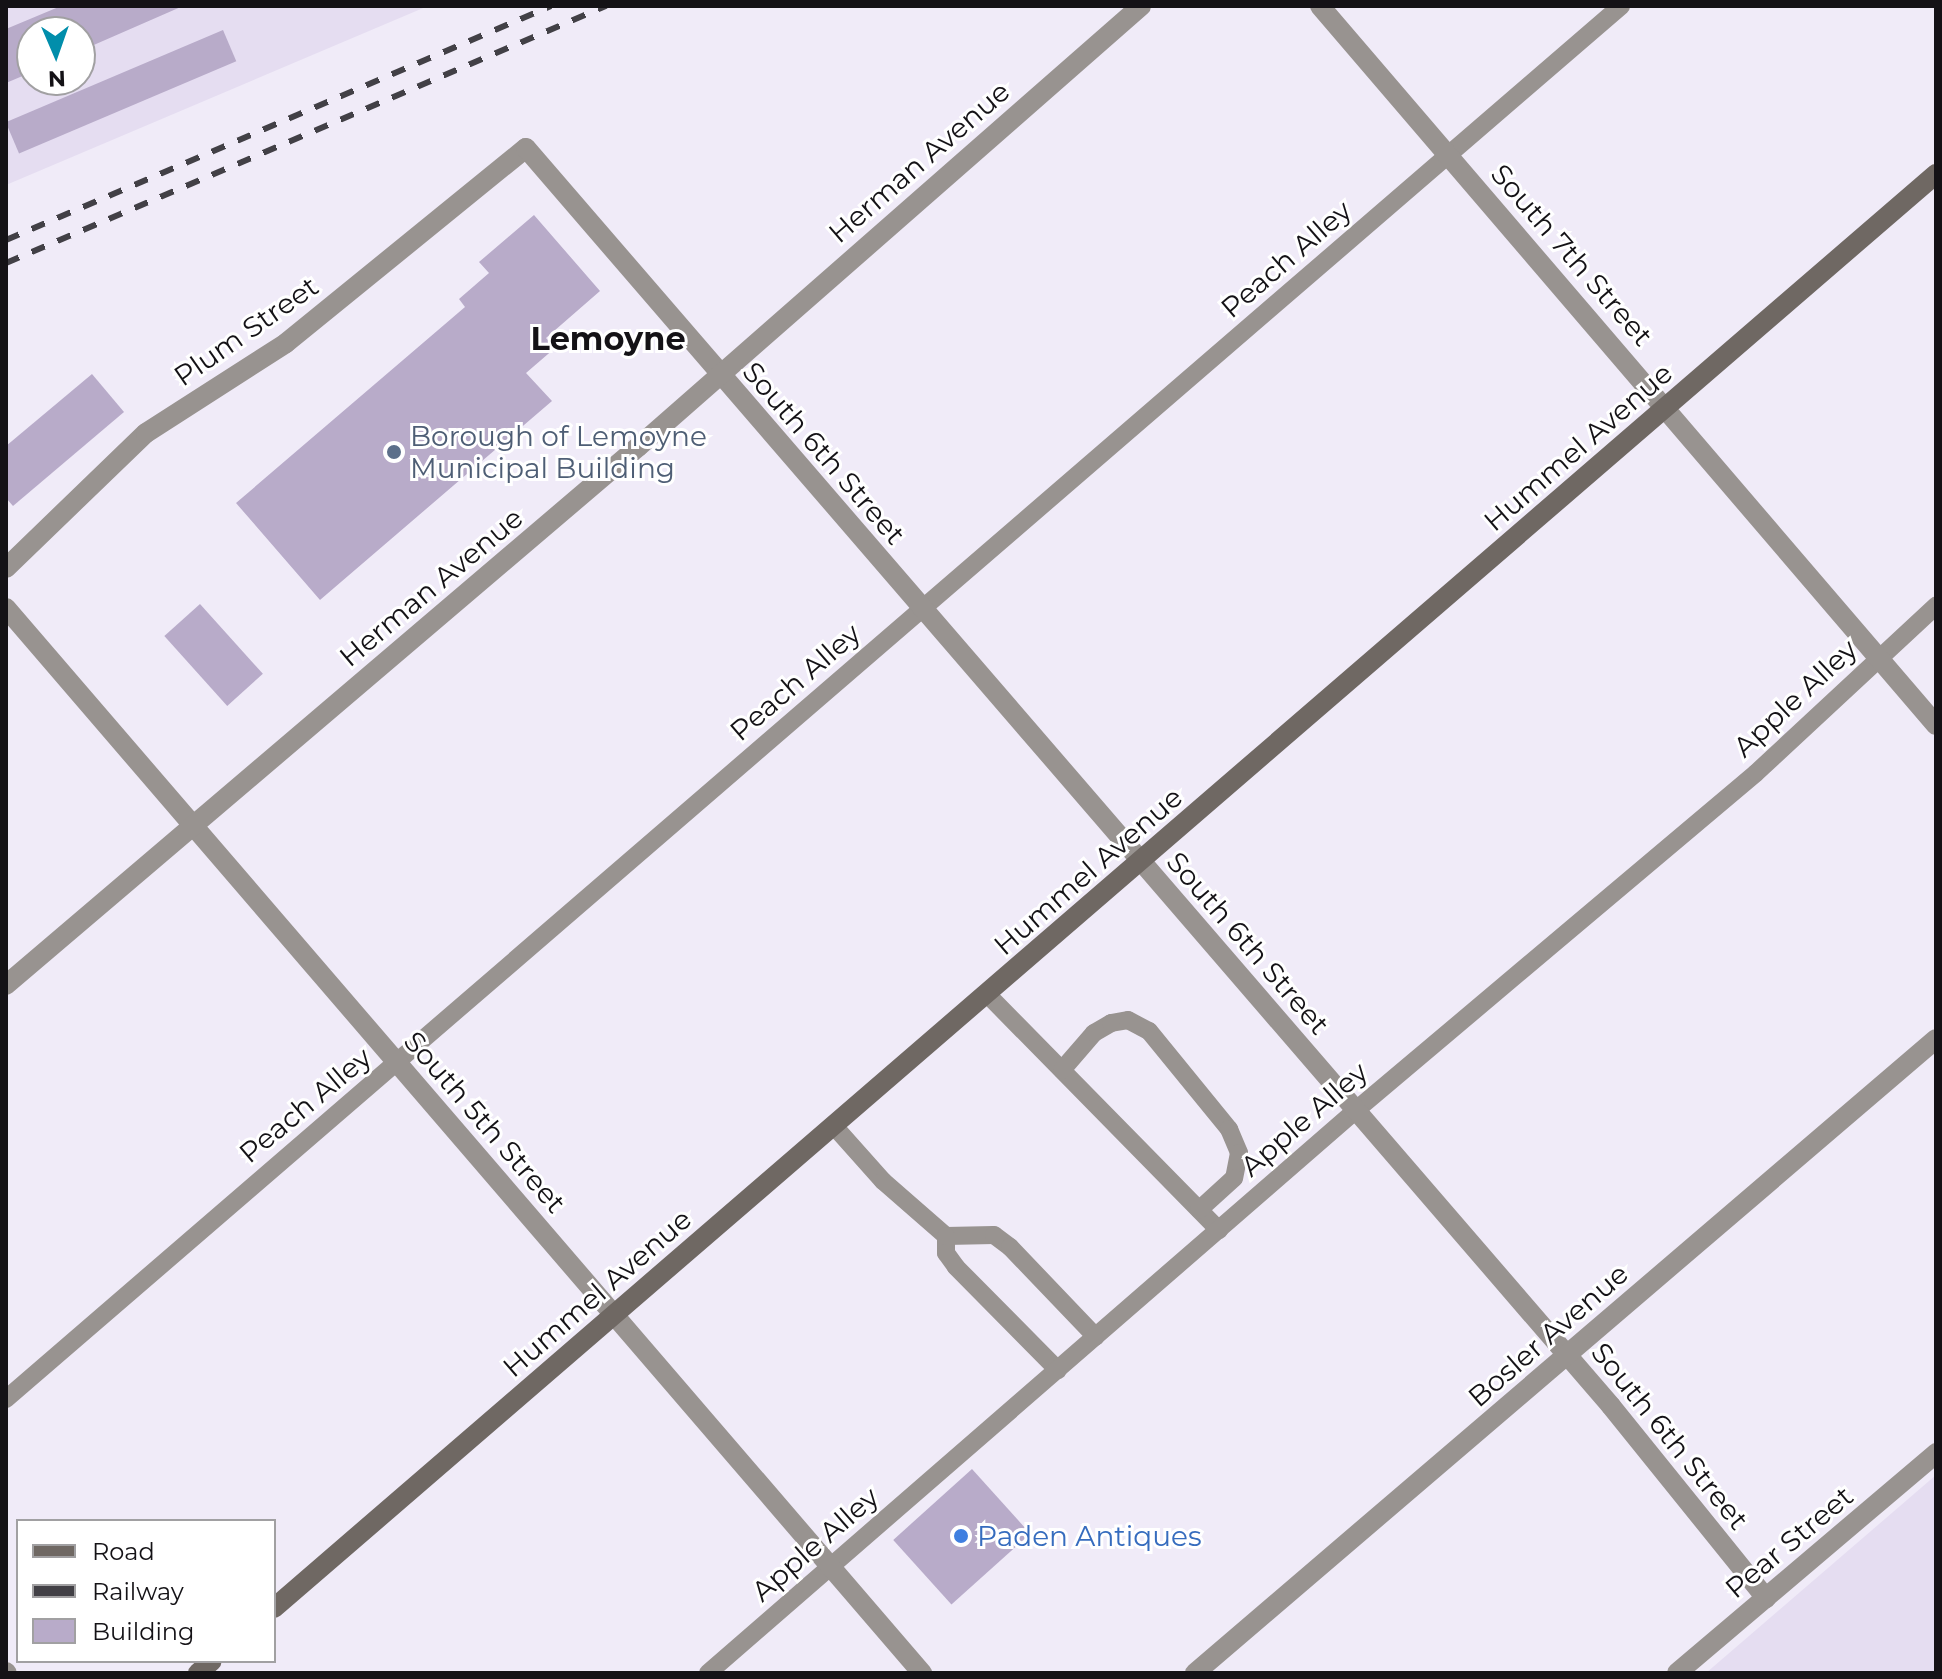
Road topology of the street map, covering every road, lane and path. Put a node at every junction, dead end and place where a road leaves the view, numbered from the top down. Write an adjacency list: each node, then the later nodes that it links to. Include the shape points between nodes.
1 (1141, 6): 7 (street, Herman Avenue)
2 (1320, 6): 5 (street, South 7th Street)
3 (1621, 6): 5 (lane, Peach Alley)
4 (526, 148): 7 (street, South 6th Street); 9 (street, Plum Street, via 286,343 146,433)
5 (1448, 155): 8 (street, South 7th Street); 12 (lane, Peach Alley)
6 (1936, 174): 8 (main road, Hummel Avenue)
7 (720, 374): 12 (street, South 6th Street); 15 (street, Herman Avenue, via 413,641)
8 (1667, 406): 13 (street, South 7th Street); 16 (main road, Hummel Avenue)
9 (6, 568)
10 (1936, 606): 13 (lane, Apple Alley)
11 (6, 608): 15 (street, South 5th Street)
12 (921, 610): 16 (street, South 6th Street); 20 (lane, Peach Alley)
13 (1880, 657): 14 (street, South 7th Street); 22 (lane, Apple Alley, via 1756,773)
14 (1936, 725)
15 (190, 825): 17 (street, Herman Avenue); 20 (street, South 5th Street)
16 (1141, 862): 18 (main road, Hummel Avenue); 22 (street, South 6th Street)
17 (6, 985)
18 (987, 994): 21 (lane); 23 (main road, Hummel Avenue)
19 (1936, 1039): 29 (street, Bosler Avenue)
20 (398, 1064): 27 (street, South 5th Street); 31 (lane, Peach Alley)
21 (1062, 1070): 24 (lane); 24 (lane, via 1094,1033 1111,1023 1128,1020 1149,1031 1229,1129 1239,1153 1234,1178)
22 (1355, 1111): 25 (lane, Apple Alley); 29 (street, South 6th Street)
23 (834, 1126): 26 (lane, via 883,1181); 27 (main road, Hummel Avenue)
24 (1199, 1210): 25 (lane)
25 (1219, 1230): 28 (lane, Apple Alley)
26 (946, 1236): 28 (lane, via 994,1235); 30 (lane, via 950,1261)
27 (613, 1316): 33 (street, South 5th Street); 35 (main road, Hummel Avenue)
28 (1096, 1337): 30 (lane, Apple Alley)
29 (1567, 1355): 34 (street, South 6th Street); 38 (street, Bosler Avenue)
30 (1058, 1370): 33 (lane, Apple Alley)
31 (6, 1399)
32 (1936, 1453): 34 (street, Pear Street)
33 (831, 1569): 36 (lane, Apple Alley); 37 (street, South 5th Street)
34 (1766, 1598): 39 (street, Pear Street)
35 (276, 1606)
36 (708, 1673)
37 (922, 1673)
38 (1195, 1673)
39 (1677, 1673)

